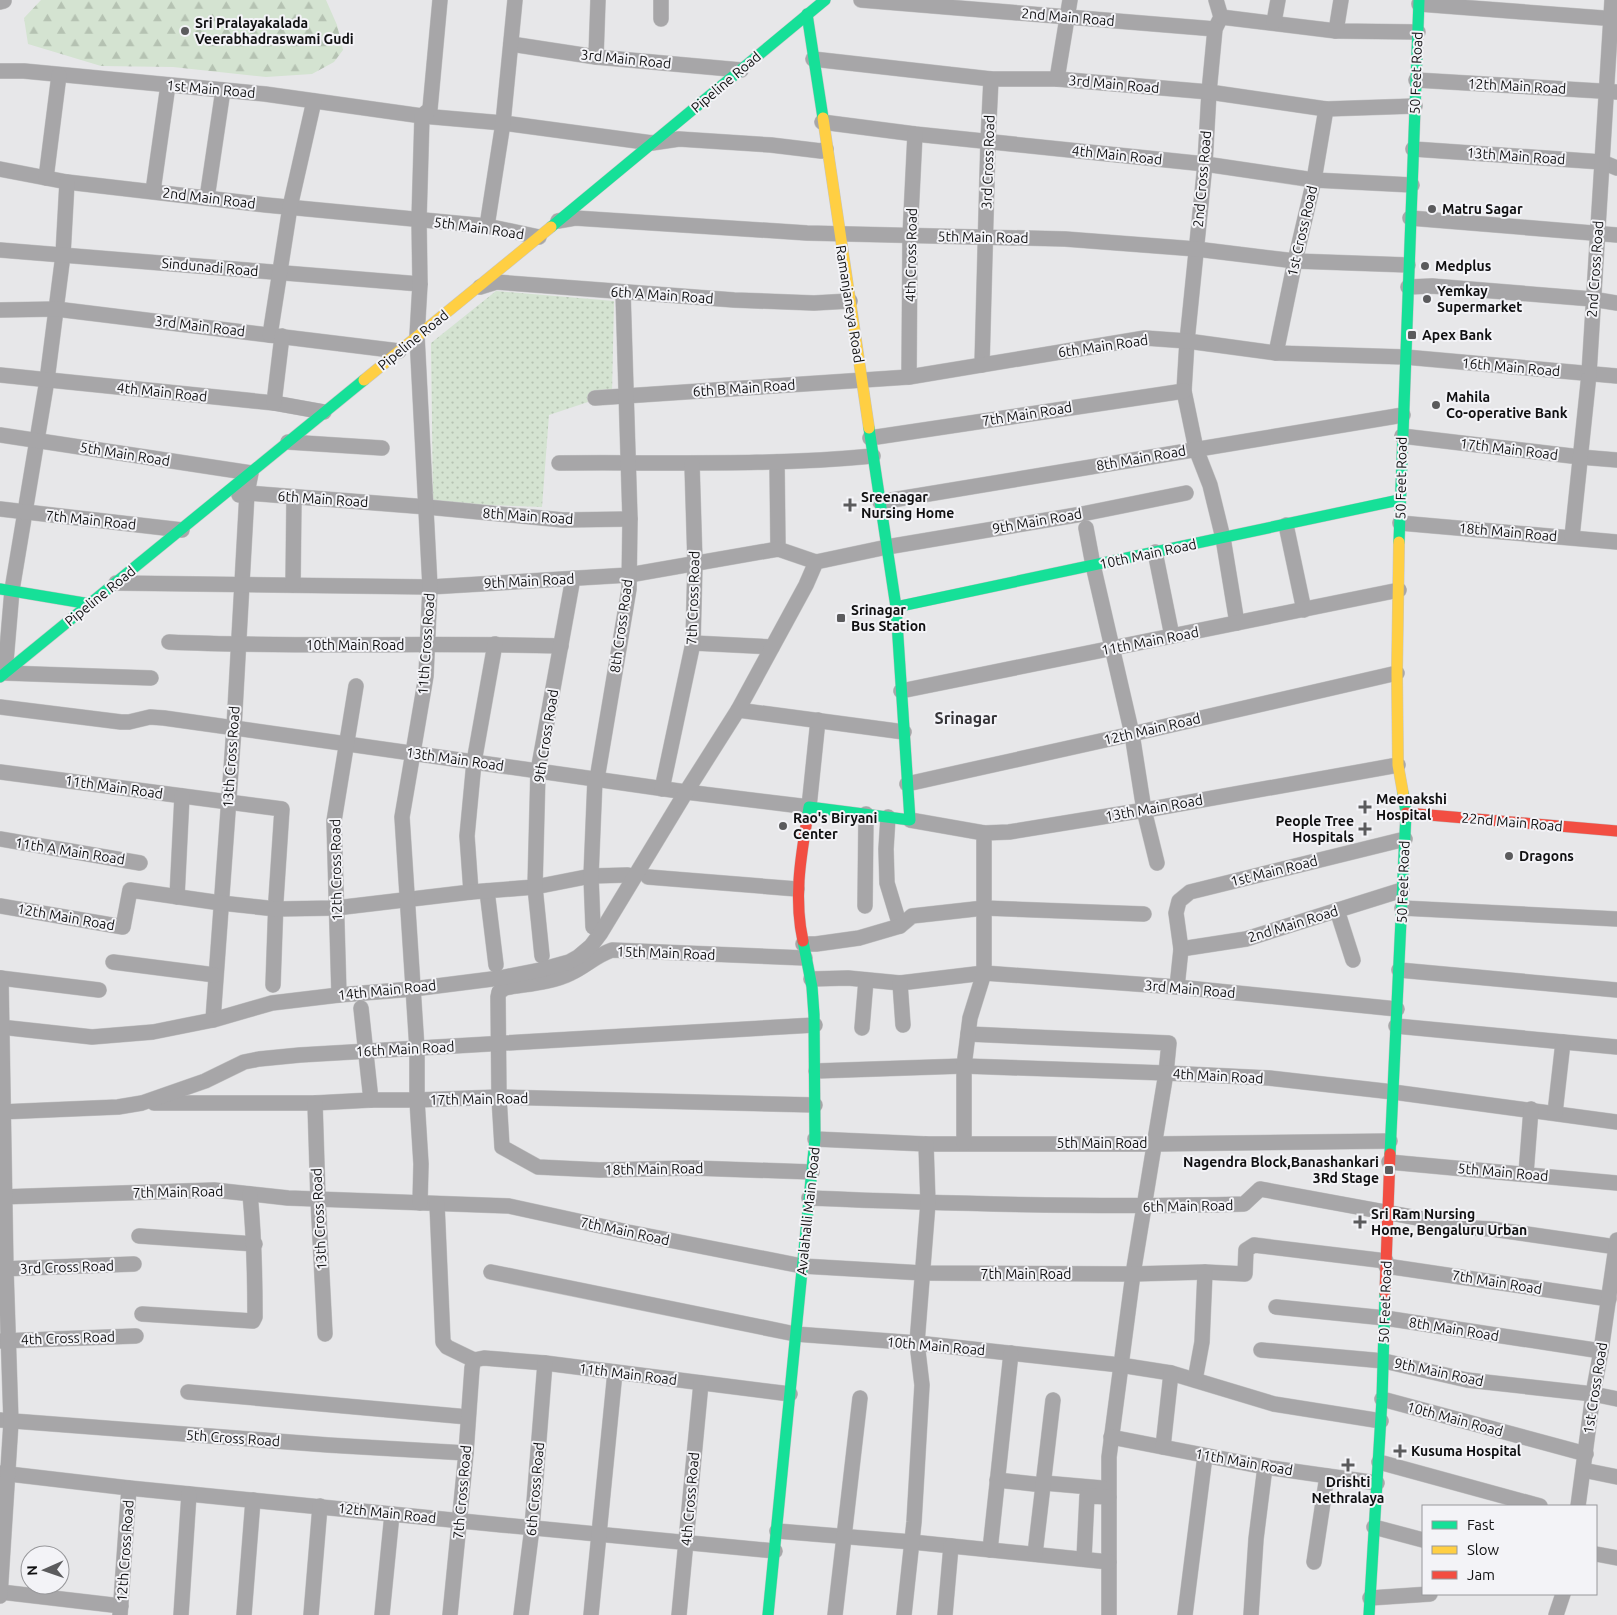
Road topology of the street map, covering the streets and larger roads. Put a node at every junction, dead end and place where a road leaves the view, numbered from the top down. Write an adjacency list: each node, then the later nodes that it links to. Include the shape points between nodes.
1 (440, 0): 38 (street, via 430,109)
2 (515, 0): 22 (street)
3 (598, 0): 23 (street)
4 (661, 0): 17 (street)
5 (825, 0): 14 (street, Pipeline Road)
6 (861, 0): 15 (street, 2nd Main Road)
7 (1070, 0): 15 (street)
8 (1216, 0): 19 (street, 2nd Cross Road)
9 (1278, 0): 18 (street)
10 (1341, 0): 20 (street)
11 (1612, 0): 16 (street, 2nd Cross Road)
12 (1419, 2): 13 (street); 21 (street, 50 Feet Road)
13 (1538, 6): 16 (street)
14 (808, 7): 24 (street, Ramanjaneya Road); 25 (street, Pipeline Road)
15 (1066, 17): 19 (street, 2nd Main Road); 29 (street)
16 (1613, 18): 34 (street, 2nd Cross Road)
17 (661, 19)
18 (1274, 22): 19 (street, 2nd Main Road); 20 (street, 2nd Main Road)
19 (1218, 23): 33 (street, 2nd Cross Road)
20 (1336, 31): 21 (street, 2nd Main Road)
21 (1418, 32): 30 (street, 50 Feet Road)
22 (511, 44): 23 (street, 3rd Main Road); 39 (street)
23 (596, 57): 25 (street, 3rd Main Road)
24 (813, 59): 28 (street, 3rd Main Road); 40 (street, Ramanjaneya Road)
25 (741, 70): 43 (street, Pipeline Road)
26 (0, 71): 27 (street, 1st Main Road)
27 (59, 75): 31 (street, 1st Main Road); 50 (street)
28 (991, 79): 29 (street, 3rd Main Road); 42 (street, 3rd Cross Road)
29 (1057, 79): 33 (street, 3rd Main Road)
30 (1416, 80): 34 (street, 12th Main Road); 36 (street, 50 Feet Road)
31 (168, 85): 32 (street, 1st Main Road); 54 (street)
32 (223, 90): 35 (street, 1st Main Road); 55 (street)
33 (1209, 92): 37 (street, 3rd Main Road); 47 (street, 2nd Cross Road)
34 (1611, 92): 46 (street, 2nd Cross Road)
35 (314, 102): 38 (street, 1st Main Road); 56 (street)
36 (1415, 106): 37 (street, 3rd Main Road); 45 (street, 50 Feet Road)
37 (1326, 109): 51 (street, 1st Cross Road)
38 (422, 116): 39 (street); 58 (street, 11th Cross Road)
39 (503, 122): 43 (street); 60 (street)
40 (822, 122): 41 (street, 4th Main Road); 44 (street, Ramanjaneya Road)
41 (914, 134): 42 (street, 4th Main Road); 64 (street, 4th Cross Road)
42 (988, 142): 47 (street, 4th Main Road); 65 (street, 3rd Cross Road)
43 (652, 143): 44 (street, via 679,139); 59 (street, Pipeline Road)
44 (826, 149): 61 (street, Ramanjaneya Road)
45 (1413, 149): 46 (street, 13th Main Road); 53 (street, 50 Feet Road)
46 (1602, 162): 48 (street, 13th Main Road); 62 (street, 2nd Cross Road)
47 (1205, 164): 51 (street, 4th Main Road); 67 (street, 2nd Cross Road)
48 (1617, 168)
49 (0, 169): 50 (street, 2nd Main Road)
50 (46, 178): 52 (street, 2nd Main Road)
51 (1314, 180): 53 (street, 4th Main Road); 70 (street, 1st Cross Road)
52 (68, 182): 54 (street, 2nd Main Road); 69 (street)
53 (1412, 185): 57 (street, 50 Feet Road)
54 (153, 191): 55 (street, 2nd Main Road)
55 (207, 198): 56 (street, 2nd Main Road)
56 (290, 207): 58 (street, 2nd Main Road); 72 (street)
57 (1410, 218): 62 (street); 71 (street, 50 Feet Road)
58 (419, 220): 60 (street, 5th Main Road); 73 (street, 11th Cross Road)
59 (558, 221): 61 (street, 5th Main Road, via 575,218); 66 (street, Pipeline Road)
60 (487, 226): 66 (street, 5th Main Road)
61 (839, 233): 64 (street, 5th Main Road); 78 (street, Ramanjaneya Road)
62 (1598, 233): 63 (street); 77 (street, 2nd Cross Road)
63 (1617, 235)
64 (910, 236): 65 (street, 5th Main Road); 92 (street, 4th Cross Road)
65 (986, 236): 67 (street, 5th Main Road, via 1065,238); 88 (street, 3rd Cross Road)
66 (539, 237): 75 (street, Pipeline Road)
67 (1196, 249): 70 (street, 5th Main Road); 84 (street, 2nd Cross Road)
68 (0, 250): 69 (street, Sindunadi Road)
69 (63, 255): 72 (street, Sindunadi Road); 80 (street)
70 (1295, 261): 71 (street, 5th Main Road); 86 (street, 1st Cross Road)
71 (1408, 265): 74 (street, 50 Feet Road)
72 (280, 273): 73 (street, Sindunadi Road); 82 (street)
73 (420, 284): 83 (street, 11th Cross Road)
74 (1408, 287): 77 (street, via 1432,286); 87 (street, 50 Feet Road)
75 (476, 289): 76 (street, 6th A Main Road, via 496,282); 83 (street, Pipeline Road)
76 (623, 292): 78 (street, 6th A Main Road, via 734,300); 96 (street, 8th Cross Road)
77 (1592, 299): 79 (street); 89 (street, 2nd Cross Road)
78 (850, 301): 94 (street, Ramanjaneya Road)
79 (1617, 303)
80 (56, 309): 81 (street, 3rd Main Road); 82 (street, 3rd Main Road); 93 (street)
81 (0, 310)
82 (276, 336): 85 (street, 3rd Main Road); 98 (street)
83 (417, 336): 85 (street, Pipeline Road); 122 (street, 11th Cross Road)
84 (1187, 341): 86 (street, 6th Main Road); 88 (street, 6th Main Road, via 1145,338); 95 (street, 2nd Cross Road)
85 (399, 351): 99 (street, Pipeline Road)
86 (1276, 353): 87 (street, 6th Main Road)
87 (1405, 357): 89 (street, 16th Main Road); 100 (street, 50 Feet Road)
88 (982, 365): 92 (street, 6th Main Road)
89 (1589, 374): 91 (street, 16th Main Road); 109 (street, 2nd Cross Road)
90 (0, 375): 93 (street, 4th Main Road)
91 (1617, 376)
92 (909, 377): 94 (street, 6th Main Road)
93 (48, 380): 98 (street, 4th Main Road); 104 (street)
94 (862, 381): 96 (street, 6th B Main Road); 103 (street, Ramanjaneya Road)
95 (1184, 391): 103 (street, 7th Main Road); 107 (street, 2nd Cross Road)
96 (626, 396): 97 (street, 6th B Main Road); 111 (street, 8th Cross Road)
97 (594, 398)
98 (274, 403): 99 (street, 4th Main Road)
99 (324, 412): 105 (street, Pipeline Road)
100 (1403, 415): 102 (street, 50 Feet Road); 107 (street, 8th Main Road)
101 (0, 435): 104 (street, 5th Main Road)
102 (1402, 436): 109 (street, 17th Main Road); 120 (street, 50 Feet Road)
103 (870, 438): 108 (street, Ramanjaneya Road)
104 (38, 440): 115 (street, 5th Main Road); 124 (street)
105 (288, 442): 106 (street); 115 (street, Pipeline Road)
106 (382, 448)
107 (1196, 449): 121 (street, 8th Main Road); 131 (street, via 1210,484)
108 (873, 456): 112 (street); 121 (street, Ramanjaneya Road)
109 (1580, 457): 110 (street, 17th Main Road); 130 (street, 2nd Cross Road)
110 (1617, 460)
111 (627, 462): 113 (street); 114 (street); 125 (street, 8th Cross Road)
112 (777, 462): 114 (street); 134 (street)
113 (559, 463)
114 (692, 464): 137 (street, 7th Cross Road)
115 (251, 473): 117 (street, 13th Cross Road); 119 (street, Pipeline Road)
116 (1186, 493): 133 (street, 9th Main Road)
117 (247, 494): 118 (street, 6th Main Road); 119 (street, 6th Main Road); 142 (street, 13th Cross Road)
118 (294, 497): 122 (street, 6th Main Road); 143 (street)
119 (220, 498): 129 (street, Pipeline Road)
120 (1399, 500): 126 (street, 50 Feet Road); 127 (street, 10th Main Road)
121 (880, 502): 133 (street, Ramanjaneya Road)
122 (427, 507): 125 (street, 8th Main Road, via 563,520); 144 (street, 11th Cross Road)
123 (0, 509): 124 (street, 7th Main Road)
124 (24, 512): 129 (street, 7th Main Road); 145 (street)
125 (630, 519): 139 (street, 8th Cross Road)
126 (1400, 523): 130 (street, 18th Main Road); 146 (street, 50 Feet Road)
127 (1286, 524): 131 (street, 10th Main Road); 149 (street)
128 (1086, 528): 138 (street)
129 (182, 530): 141 (street, Pipeline Road)
130 (1572, 537): 132 (street, 18th Main Road)
131 (1223, 538): 135 (street, 10th Main Road); 150 (street)
132 (1617, 542)
133 (887, 547): 136 (street, 9th Main Road); 148 (street, Ramanjaneya Road)
134 (778, 549): 136 (street); 137 (street, 9th Main Road)
135 (1155, 552): 138 (street, 10th Main Road); 151 (street)
136 (816, 562): 158 (street, 14th Main Road)
137 (695, 563): 139 (street, 9th Main Road); 153 (street, 7th Cross Road)
138 (1093, 565): 148 (street, 10th Main Road); 159 (street)
139 (629, 575): 140 (street, 9th Main Road); 177 (street, 8th Cross Road)
140 (574, 578): 144 (street, 9th Main Road); 157 (street, 9th Cross Road)
141 (116, 583): 142 (street, 9th Main Road); 147 (street, Pipeline Road)
142 (242, 584): 143 (street, 9th Main Road); 156 (street, 13th Cross Road)
143 (293, 585): 144 (street, 9th Main Road)
144 (430, 587): 154 (street, 11th Cross Road)
145 (6, 590): 147 (street); 161 (street)
146 (1399, 590): 149 (street, 11th Main Road); 160 (street, 50 Feet Road)
147 (90, 604): 161 (street, Pipeline Road)
148 (896, 607): 164 (street, Ramanjaneya Road)
149 (1304, 610): 150 (street, 11th Main Road)
150 (1238, 623): 151 (street, 11th Main Road)
151 (1172, 636): 159 (street, 11th Main Road)
152 (169, 642): 156 (street, 10th Main Road)
153 (693, 643): 158 (street); 179 (street, 7th Cross Road)
154 (427, 644): 155 (street, 10th Main Road); 156 (street, 10th Main Road); 172 (street, 11th Cross Road, via 426,676)
155 (495, 644): 157 (street, 10th Main Road); 173 (street)
156 (239, 645): 168 (street, 13th Cross Road)
157 (561, 646): 175 (street, 9th Cross Road)
158 (772, 646): 166 (street, 14th Main Road)
159 (1112, 648): 164 (street, 11th Main Road); 170 (street)
160 (1397, 673): 170 (street, 12th Main Road); 174 (street, 50 Feet Road)
161 (2, 675): 162 (street)
162 (151, 678)
163 (356, 686): 171 (street, 12th Cross Road)
164 (901, 690): 169 (street)
165 (0, 707): 168 (street, 13th Main Road, via 121,722 150,717)
166 (738, 710): 167 (street); 180 (street, 14th Main Road)
167 (818, 720): 169 (street); 183 (street)
168 (234, 728): 171 (street, 13th Main Road); 182 (street, 13th Cross Road)
169 (904, 732): 178 (street)
170 (1132, 734): 178 (street, 12th Main Road); 184 (street)
171 (347, 743): 172 (street, 13th Main Road); 207 (street, 12th Cross Road, via 334,821)
172 (414, 753): 173 (street, 13th Main Road); 203 (street, 11th Cross Road, via 402,817)
173 (474, 762): 175 (street, 13th Main Road); 201 (street, via 467,836)
174 (1398, 765): 184 (street, 13th Main Road); 185 (street, 50 Feet Road)
175 (538, 771): 177 (street, 13th Main Road); 198 (street, 9th Cross Road)
176 (0, 772): 181 (street, 11th Main Road)
177 (595, 779): 179 (street, 13th Main Road); 196 (street, 8th Cross Road)
178 (908, 784): 188 (street)
179 (662, 789): 180 (street, 13th Main Road)
180 (686, 792): 183 (street, 13th Main Road); 231 (street, 14th Main Road, via 600,934 578,957 508,976)
181 (182, 796): 182 (street, 11th Main Road); 202 (street)
182 (228, 802): 204 (street, 13th Cross Road); 210 (street, 11th Main Road, via 282,809)
183 (809, 808): 186 (street, 13th Main Road); 199 (street, Avalahalli Main Road)
184 (1144, 810): 190 (street, 13th Main Road, via 1033,830); 194 (street)
185 (1406, 813): 189 (street, 22nd Main Road); 192 (street, 50 Feet Road)
186 (866, 814): 187 (street, 13th Main Road); 206 (street)
187 (888, 817): 188 (street, 13th Main Road); 214 (street, via 887,883)
188 (910, 820): 190 (street, 13th Main Road)
189 (1617, 831)
190 (984, 833): 208 (street)
191 (0, 840): 193 (street, 11th A Main Road)
192 (1405, 840): 200 (street, 50 Feet Road); 216 (street, 1st Main Road, via 1190,892 1179,900 1176,913)
193 (140, 863)
194 (1157, 863)
195 (628, 874): 196 (street, 12th Main Road)
196 (591, 876): 198 (street, 12th Main Road); 215 (street, 8th Cross Road)
197 (648, 877): 199 (street)
198 (535, 887): 201 (street, 12th Main Road); 218 (street, 9th Cross Road)
199 (797, 889): 217 (street, Avalahalli Main Road)
200 (1402, 890): 209 (street, 50 Feet Road); 211 (street, 2nd Main Road)
201 (479, 892): 203 (street, 12th Main Road); 221 (street)
202 (177, 897): 204 (street, 12th Main Road); 205 (street, 12th Main Road, via 130,890 124,927)
203 (408, 900): 207 (street, 12th Main Road); 231 (street, 11th Cross Road)
204 (221, 903): 210 (street, 12th Main Road); 224 (street, 13th Cross Road)
205 (0, 906)
206 (865, 906)
207 (336, 908): 210 (street, 12th Main Road); 234 (street, 12th Cross Road)
208 (984, 908): 212 (street); 214 (street, via 912,916); 223 (street)
209 (1402, 908): 213 (street); 222 (street, 50 Feet Road)
210 (276, 909): 229 (street)
211 (1337, 910): 216 (street, 2nd Main Road, via 1246,939); 219 (street)
212 (1144, 914)
213 (1617, 919)
214 (900, 926): 217 (street, via 859,938 816,944)
215 (593, 928)
216 (1181, 949): 230 (street)
217 (804, 951): 226 (street, Avalahalli Main Road); 245 (street, 15th Main Road, via 612,950 566,975 499,992)
218 (542, 956)
219 (1353, 960)
220 (113, 962): 224 (street)
221 (496, 965)
222 (1398, 970): 233 (street); 236 (street, 50 Feet Road)
223 (984, 973): 228 (street, 3rd Main Road); 230 (street, 3rd Main Road); 243 (street)
224 (215, 975): 237 (street, 13th Cross Road)
225 (0, 978): 232 (street); 241 (street)
226 (812, 979): 227 (street, 3rd Main Road); 238 (street, Avalahalli Main Road)
227 (866, 980): 228 (street, 3rd Main Road); 242 (street)
228 (900, 983): 239 (street)
229 (273, 985)
230 (1177, 987): 236 (street, 3rd Main Road)
231 (413, 989): 234 (street, 14th Main Road); 247 (street, 11th Cross Road)
232 (99, 990)
233 (1617, 990)
234 (339, 995): 237 (street, 14th Main Road, via 264,1005)
235 (361, 1008): 248 (street)
236 (1397, 1009): 240 (street, 50 Feet Road)
237 (213, 1020): 241 (street, 14th Main Road, via 153,1032 92,1037)
238 (815, 1025): 245 (street, 16th Main Road); 250 (street, Avalahalli Main Road)
239 (903, 1025)
240 (1396, 1026): 244 (street); 252 (street, 50 Feet Road)
241 (1, 1028): 260 (street)
242 (862, 1028)
243 (968, 1034): 249 (street); 251 (street, via 1168,1043)
244 (1563, 1042): 246 (street); 261 (street)
245 (499, 1044): 247 (street, 16th Main Road); 253 (street)
246 (1617, 1046)
247 (417, 1049): 248 (street, 16th Main Road); 255 (street, 11th Cross Road)
248 (365, 1051): 254 (street); 256 (street, 16th Main Road, via 244,1062 205,1081)
249 (964, 1066): 250 (street, 4th Main Road); 251 (street, 4th Main Road); 265 (street)
250 (816, 1071): 258 (street, Avalahalli Main Road)
251 (1166, 1073): 252 (street, 4th Main Road, via 1269,1078); 267 (street)
252 (1393, 1092): 259 (street, 4th Main Road); 264 (street, 50 Feet Road)
253 (499, 1097): 255 (street, 17th Main Road); 258 (street, 17th Main Road); 269 (street, 18th Main Road, via 502,1147 538,1167)
254 (370, 1100): 255 (street, 17th Main Road); 257 (street, 17th Main Road)
255 (417, 1100): 276 (street, 11th Cross Road)
256 (142, 1103): 257 (street, 17th Main Road); 260 (street, 16th Main Road)
257 (315, 1103): 275 (street, 13th Cross Road)
258 (815, 1105): 263 (street, Avalahalli Main Road)
259 (1530, 1110): 261 (street, 4th Main Road); 270 (street)
260 (2, 1112): 273 (street)
261 (1555, 1113): 262 (street, 4th Main Road)
262 (1617, 1122)
263 (815, 1138): 266 (street, 5th Main Road); 269 (street, Avalahalli Main Road)
264 (1390, 1141): 267 (street, 5th Main Road); 268 (street, 50 Feet Road)
265 (964, 1143): 266 (street, 5th Main Road); 267 (street, 5th Main Road)
266 (926, 1144): 277 (street)
267 (1156, 1144): 279 (street)
268 (1389, 1162): 270 (street, 5th Main Road); 280 (street, 50 Feet Road)
269 (812, 1172): 274 (street, Avalahalli Main Road)
270 (1526, 1174): 271 (street, 5th Main Road)
271 (1617, 1183)
272 (250, 1194): 273 (street, 7th Main Road, via 214,1190); 275 (street, 7th Main Road); 283 (street)
273 (2, 1197): 288 (street)
274 (809, 1198): 277 (street, 6th Main Road); 287 (street, Avalahalli Main Road)
275 (318, 1199): 276 (street, 7th Main Road); 298 (street, 13th Cross Road)
276 (420, 1203): 278 (street, 7th Main Road)
277 (928, 1203): 279 (street, 6th Main Road); 291 (street)
278 (437, 1204): 287 (street, 7th Main Road, via 509,1206); 308 (street, via 443,1342)
279 (1144, 1207): 280 (street, 6th Main Road, via 1244,1204 1260,1189); 292 (street)
280 (1388, 1213): 284 (street, 6th Main Road, via 1472,1228); 285 (street, 50 Feet Road)
281 (140, 1236): 283 (street)
282 (1617, 1240): 284 (street, 1st Cross Road)
283 (255, 1244): 295 (street, via 253,1321)
284 (1617, 1247): 293 (street, 1st Cross Road)
285 (1386, 1263): 290 (street, 7th Main Road, via 1254,1245 1246,1250 1245,1274); 293 (street, 7th Main Road); 296 (street, 50 Feet Road)
286 (134, 1264): 288 (street, 3rd Cross Road)
287 (802, 1266): 291 (street, 7th Main Road); 299 (street, Avalahalli Main Road)
288 (3, 1269): 301 (street)
289 (490, 1272): 299 (street, 10th Main Road)
290 (1205, 1272): 292 (street, 7th Main Road); 312 (street, via 1202,1342)
291 (924, 1273): 292 (street, 7th Main Road); 302 (street)
292 (1133, 1274): 309 (street)
293 (1609, 1299): 297 (street, 1st Cross Road)
294 (1276, 1307): 296 (street, 8th Main Road)
295 (142, 1314)
296 (1385, 1318): 304 (street, 8th Main Road); 306 (street, 50 Feet Road)
297 (1611, 1323): 304 (street, 1st Cross Road)
298 (325, 1334)
299 (796, 1334): 302 (street, 10th Main Road); 315 (street, Avalahalli Main Road)
300 (136, 1336): 301 (street, 4th Cross Road)
301 (5, 1341): 322 (street)
302 (917, 1343): 305 (street, 10th Main Road); 355 (street, via 922,1385)
303 (1261, 1350): 306 (street, 9th Main Road)
304 (1601, 1351): 316 (street, 1st Cross Road)
305 (1011, 1353): 309 (street, 10th Main Road); 335 (street)
306 (1384, 1361): 316 (street, 9th Main Road, via 1467,1380); 318 (street, 50 Feet Road)
307 (545, 1363): 308 (street, 11th Main Road, via 484,1358); 310 (street, 11th Main Road); 348 (street, 6th Cross Road)
308 (473, 1364): 321 (street, 7th Cross Road)
309 (1120, 1364): 311 (street, 10th Main Road); 324 (street)
310 (615, 1372): 313 (street, 11th Main Road); 350 (street)
311 (1171, 1373): 312 (street, 10th Main Road); 325 (street)
312 (1195, 1380): 323 (street, 10th Main Road, via 1274,1404)
313 (701, 1383): 315 (street, 11th Main Road); 354 (street, 4th Cross Road)
314 (188, 1392): 321 (street)
315 (790, 1394): 349 (street, Avalahalli Main Road)
316 (1593, 1394): 319 (street, 9th Main Road); 327 (street, 1st Cross Road)
317 (860, 1398): 351 (street)
318 (1382, 1399): 323 (street, 50 Feet Road); 327 (street, 10th Main Road)
319 (1617, 1399)
320 (1053, 1400): 336 (street)
321 (468, 1417): 326 (street, 7th Cross Road)
322 (6, 1421): 326 (street, 5th Cross Road); 332 (street)
323 (1381, 1421): 329 (street, 50 Feet Road)
324 (1111, 1437): 325 (street, 11th Main Road); 339 (street)
325 (1163, 1447): 328 (street, 11th Main Road)
326 (466, 1453): 346 (street, 7th Cross Road)
327 (1586, 1454): 331 (street, 1st Cross Road)
328 (1205, 1456): 330 (street, 11th Main Road); 384 (street)
329 (1378, 1462): 337 (street, 50 Feet Road); 342 (street)
330 (1265, 1467): 333 (street, 11th Main Road); 385 (street)
331 (1583, 1470): 334 (street); 343 (street, 1st Cross Road)
332 (4, 1473): 338 (street, 12th Main Road); 352 (street)
333 (1327, 1476): 337 (street, 11th Main Road); 364 (street)
334 (1617, 1477)
335 (997, 1480): 336 (street); 357 (street)
336 (1044, 1484): 339 (street); 359 (street)
337 (1377, 1484): 347 (street, 50 Feet Road)
338 (130, 1488): 340 (street, 12th Main Road); 370 (street, 12th Cross Road)
339 (1109, 1493): 362 (street, via 1087,1496); 363 (street)
340 (188, 1494): 341 (street, 12th Main Road); 371 (street)
341 (253, 1500): 344 (street, 12th Main Road); 372 (street)
342 (1536, 1505)
343 (1578, 1505)
344 (320, 1506): 345 (street, 12th Main Road); 373 (street)
345 (392, 1514): 346 (street, 12th Main Road); 374 (street)
346 (459, 1521): 348 (street, 12th Main Road); 375 (street, 7th Cross Road)
347 (1374, 1527): 353 (street); 369 (street, 50 Feet Road)
348 (532, 1528): 350 (street, 12th Main Road); 376 (street, 6th Cross Road)
349 (776, 1531): 351 (street); 358 (street, Avalahalli Main Road)
350 (600, 1534): 354 (street, 12th Main Road); 377 (street)
351 (844, 1537): 355 (street); 380 (street)
352 (2, 1539): 365 (street)
353 (1422, 1540)
354 (686, 1542): 358 (street, 12th Main Road); 378 (street, 4th Cross Road)
355 (912, 1542): 356 (street); 381 (street)
356 (951, 1546): 357 (street); 382 (street)
357 (990, 1550): 359 (street)
358 (775, 1551): 379 (street, Avalahalli Main Road)
359 (1035, 1554): 362 (street)
360 (1597, 1554): 361 (street)
361 (1617, 1558)
362 (1084, 1559): 363 (street)
363 (1109, 1562): 383 (street)
364 (1314, 1562)
365 (0, 1592): 368 (street); 370 (street)
366 (1422, 1595): 369 (street)
367 (1563, 1595): 387 (street)
368 (0, 1596)
369 (1370, 1598): 386 (street, 50 Feet Road)
370 (121, 1611)
371 (181, 1615)
372 (244, 1615)
373 (311, 1615)
374 (382, 1615)
375 (450, 1615)
376 (521, 1615)
377 (591, 1615)
378 (679, 1615)
379 (768, 1615)
380 (836, 1615)
381 (904, 1615)
382 (944, 1615)
383 (1110, 1615)
384 (1185, 1615)
385 (1251, 1615)
386 (1369, 1615)
387 (1556, 1615)

